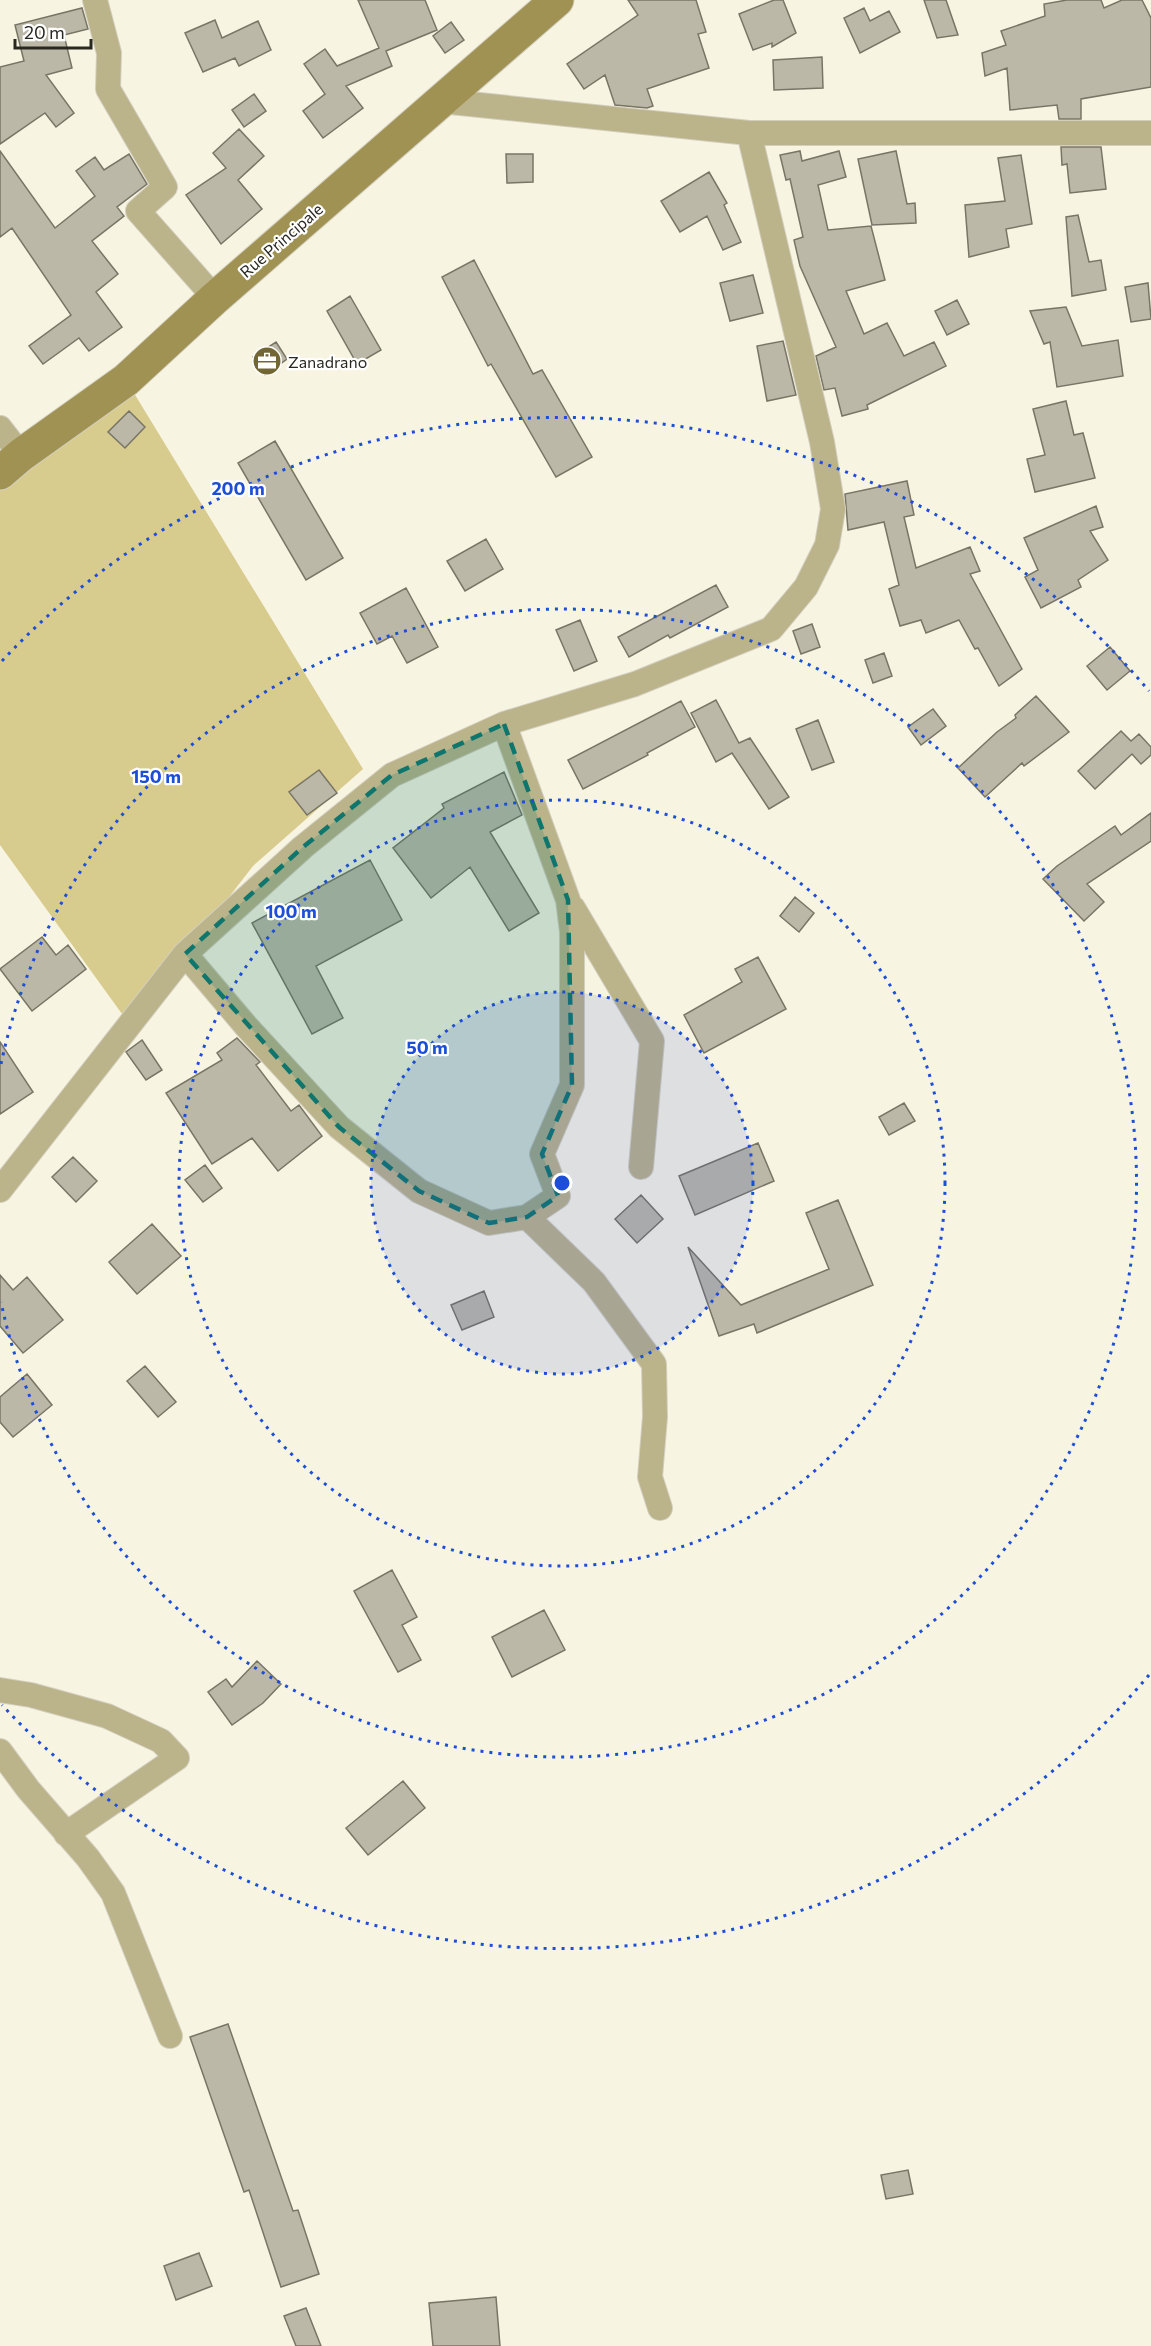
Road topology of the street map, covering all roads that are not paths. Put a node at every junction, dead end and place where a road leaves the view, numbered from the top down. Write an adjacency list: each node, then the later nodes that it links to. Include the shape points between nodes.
1 (94, 0): 6 (street, via 109,52 108,89 165,186 138,211)
2 (557, 0): 3 (main road, Rue Principale)
3 (441, 101): 5 (street); 6 (main road, Rue Principale)
4 (1151, 132): 5 (street)
5 (749, 133): 9 (street, via 822,442 833,509 827,545 806,587 771,629 635,684)
6 (215, 298): 8 (main road, Rue Principale, via 126,380)
7 (0, 428): 8 (street)
8 (11, 464)
9 (504, 724): 10 (street); 11 (street, via 392,775 303,847)
10 (568, 900): 12 (street, via 652,1041); 14 (street, via 572,932 572,1085 542,1154 558,1196)
11 (185, 954): 13 (street); 14 (street, via 339,1127 419,1191 489,1223)
12 (641, 1167)
13 (0, 1190)
14 (527, 1217): 15 (street, via 594,1282 654,1365 650,1477)
15 (660, 1508)
16 (0, 1690): 18 (street, via 107,1716 162,1741 177,1758)
17 (0, 1751): 18 (street)
18 (66, 1834): 19 (street, via 113,1893)
19 (170, 2036)

